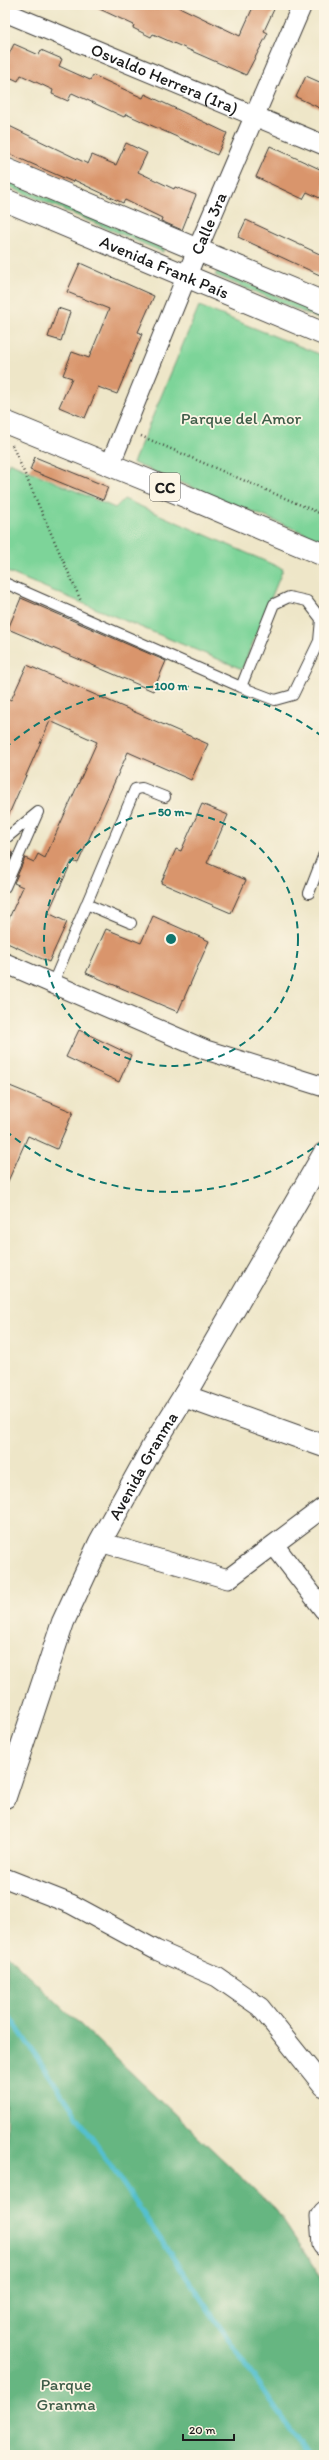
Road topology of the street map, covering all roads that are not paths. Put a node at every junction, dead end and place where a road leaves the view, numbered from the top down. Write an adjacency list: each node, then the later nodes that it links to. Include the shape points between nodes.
1 (302, 5): 3 (street, Calle 3ra)
2 (5, 12): 3 (street, Osvaldo Herrera (1ra))
3 (254, 116): 4 (street, Osvaldo Herrera (1ra)); 7 (street, Calle 3ra)
4 (324, 145)
5 (5, 168): 7 (main road, Avenida Frank País)
6 (5, 200): 8 (main road, Avenida Frank País)
7 (198, 248): 8 (street, Calle 3ra); 9 (main road, Avenida Frank País)
8 (187, 278): 10 (main road, Avenida Frank País); 12 (street, Calle 3ra)
9 (324, 303)
10 (324, 334)
11 (7, 430): 12 (main road, CC)
12 (110, 465): 13 (main road, CC)
13 (324, 555)
14 (5, 583): 15 (lane)
15 (241, 687): 15 (lane, via 275,700 293,695 319,641 321,619 308,601 289,597 274,604)
16 (165, 797): 21 (lane, via 142,788 135,789)
17 (5, 839): 19 (lane, via 38,812)
18 (324, 854): 20 (lane)
19 (5, 887)
20 (309, 893)
21 (86, 904): 22 (lane); 24 (lane)
22 (131, 924)
23 (5, 963): 24 (street)
24 (53, 983): 25 (street, via 206,1050)
25 (324, 1087)
26 (324, 1154): 27 (main road, Avenida Granma)
27 (184, 1396): 28 (main road); 30 (main road, Avenida Granma, via 152,1446)
28 (324, 1446)
29 (324, 1507): 31 (street)
30 (100, 1542): 31 (street, via 228,1579); 33 (main road, Avenida Granma, via 63,1622)
31 (274, 1545): 32 (street)
32 (324, 1610)
33 (5, 1797)
34 (5, 1878): 35 (street, via 71,1904 150,1947 216,1977 260,2007)
35 (324, 2087)
36 (324, 2211): 37 (street, via 320,2216)
37 (324, 2247)

